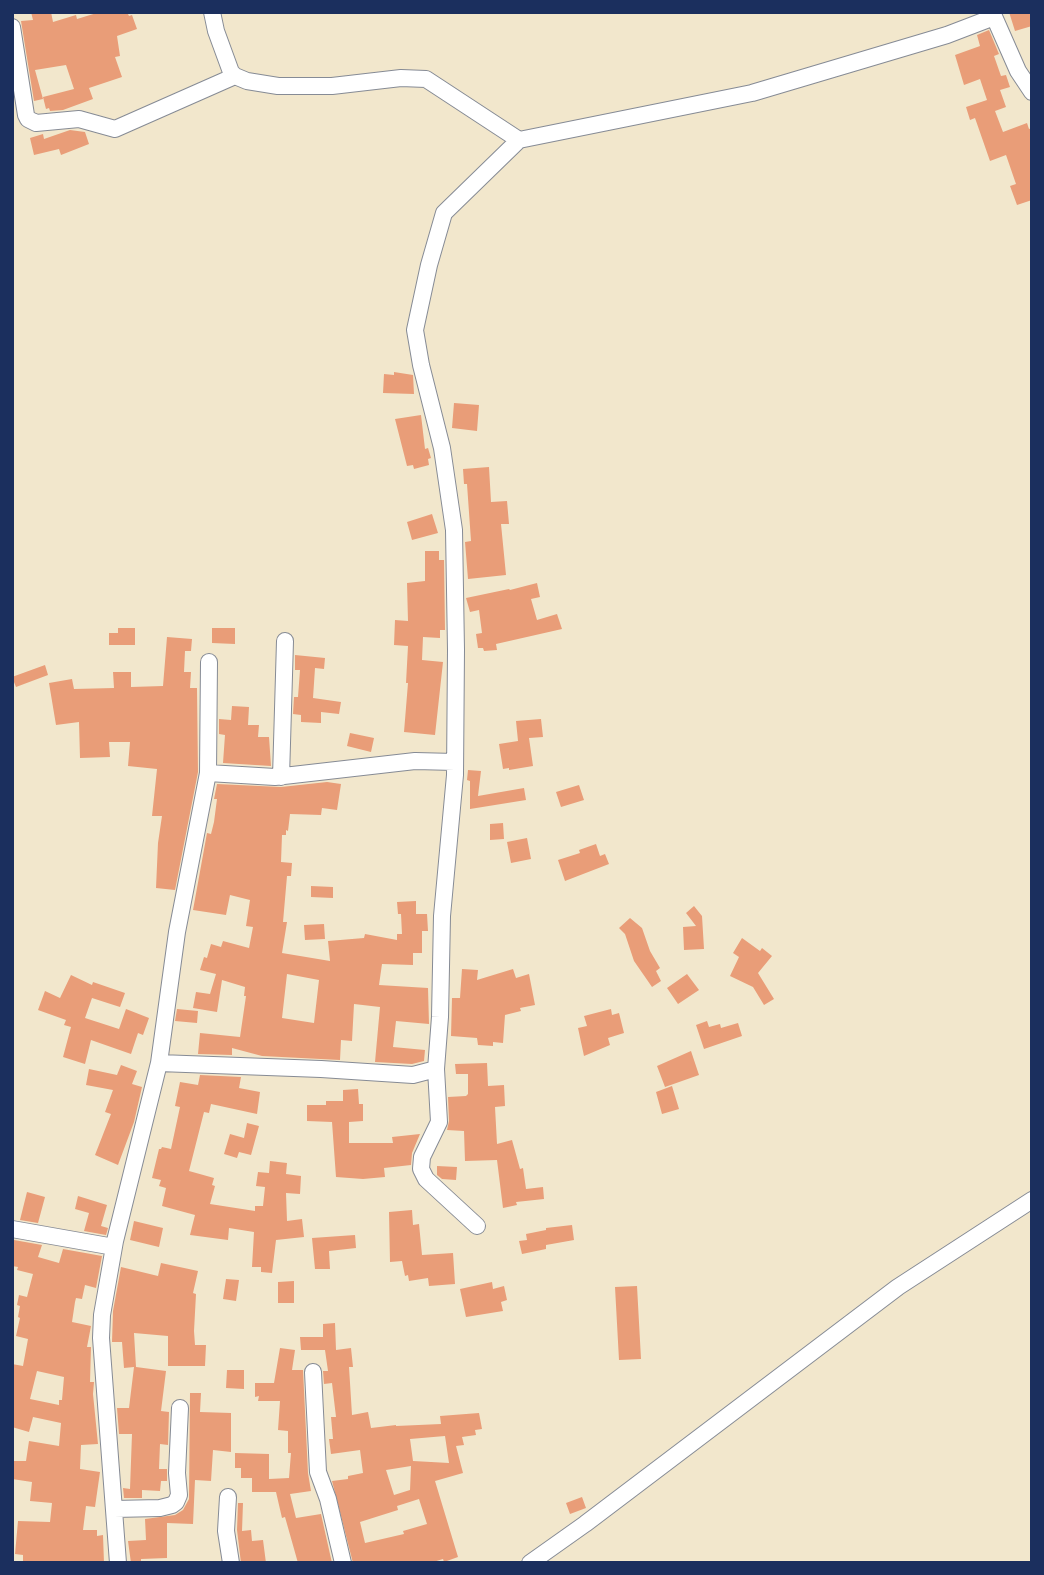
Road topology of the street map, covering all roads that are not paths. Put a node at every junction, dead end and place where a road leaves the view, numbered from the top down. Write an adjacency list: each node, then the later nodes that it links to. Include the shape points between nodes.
1 (212, 12): 4 (street)
2 (993, 15): 5 (street); 6 (street, via 947,35 752,93)
3 (12, 27): 4 (street, via 26,115 36,123 79,119 115,129)
4 (234, 76): 6 (street, via 278,86 426,79)
5 (1032, 92)
6 (519, 140): 9 (street, via 443,213 415,330 442,448 454,530)
7 (285, 641): 11 (street)
8 (209, 662): 10 (street)
9 (455, 762): 11 (street, via 415,761); 13 (street)
10 (208, 773): 11 (street); 12 (street, via 177,932)
11 (281, 776)
12 (159, 1062): 13 (street, via 413,1075); 17 (street)
13 (436, 1069): 15 (street, via 439,1122 421,1168 426,1179)
14 (1032, 1200): 25 (street, via 898,1287)
15 (477, 1226)
16 (12, 1229): 17 (street)
17 (114, 1247): 21 (street, via 104,1291 101,1338)
18 (313, 1372): 24 (street, via 318,1472)
19 (180, 1408): 21 (street, via 176,1502 160,1508)
20 (228, 1497): 23 (street, via 226,1531)
21 (114, 1509): 22 (street)
22 (118, 1563)
23 (231, 1563)
24 (343, 1563)
25 (530, 1563)

